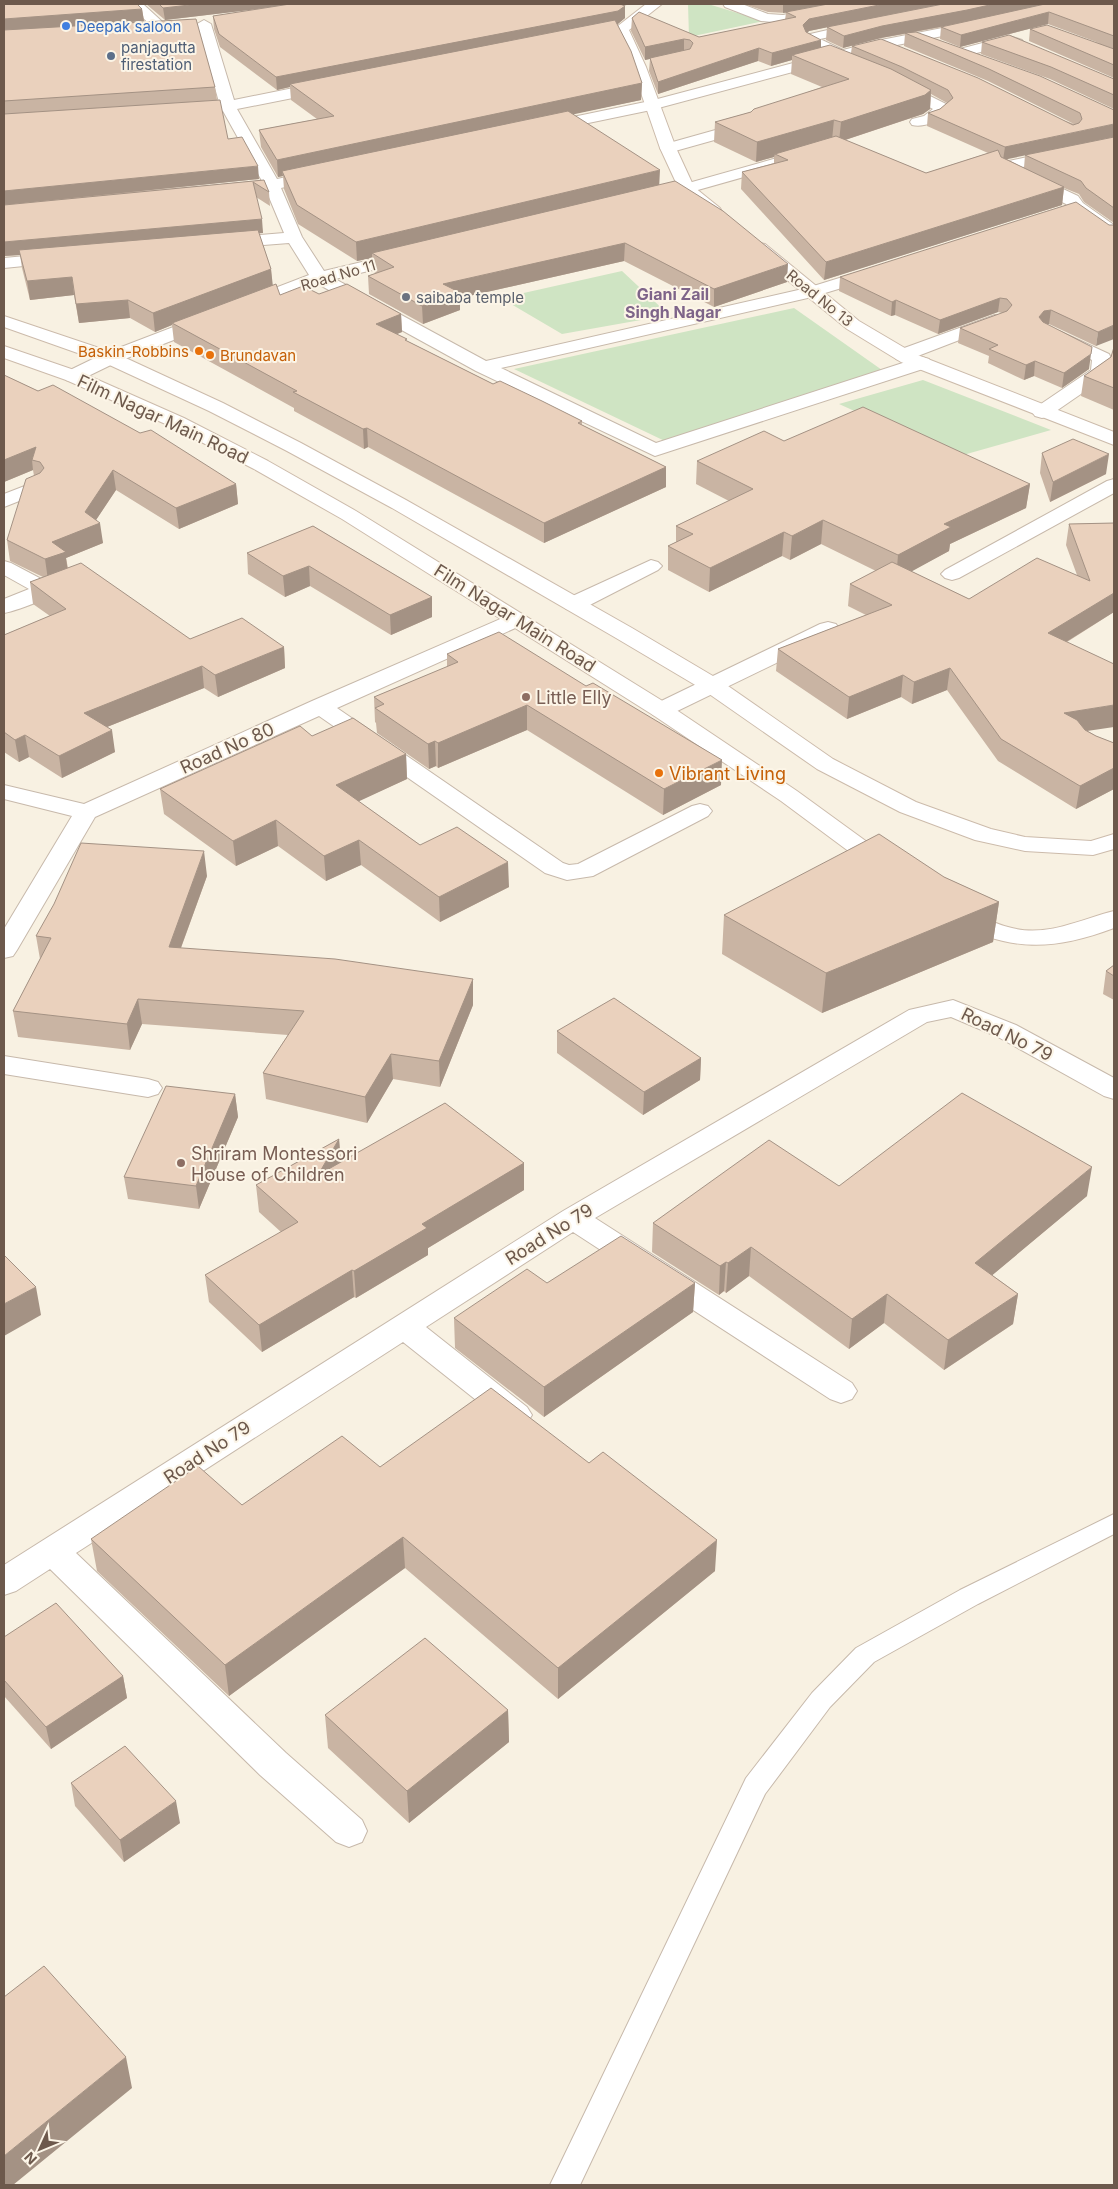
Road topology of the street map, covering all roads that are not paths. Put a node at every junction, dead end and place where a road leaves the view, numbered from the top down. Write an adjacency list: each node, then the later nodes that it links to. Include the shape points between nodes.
1 (135, 4): 8 (street)
2 (656, 4): 11 (street)
3 (730, 4): 4 (street, via 766,18 783,20)
4 (856, 4)
5 (941, 16): 10 (street)
6 (994, 21): 10 (street)
7 (878, 23): 20 (street, via 811,38 812,42)
8 (161, 27): 9 (street); 26 (street, via 198,21)
9 (143, 28)
10 (966, 28): 14 (street)
11 (621, 29): 12 (street); 25 (street, via 647,65)
12 (602, 32)
13 (1028, 35): 15 (street)
14 (916, 38): 16 (street); 18 (street)
15 (1008, 40): 17 (street); 18 (street)
16 (881, 44): 19 (street); 20 (street)
17 (1034, 50)
18 (961, 53): 21 (street)
19 (908, 55)
20 (835, 56): 22 (street); 25 (street)
21 (986, 62)
22 (854, 67)
23 (879, 77): 28 (street, via 941,107 938,114)
24 (343, 83): 26 (street)
25 (652, 105): 30 (street); 32 (street)
26 (228, 106): 27 (street); 35 (street)
27 (198, 108)
28 (918, 122)
29 (744, 127): 32 (street)
30 (525, 132)
31 (1114, 143): 39 (street, via 1006,166 1006,169 1072,200)
32 (668, 148): 36 (street)
33 (797, 158): 36 (street)
34 (340, 171): 35 (street)
35 (272, 185): 37 (street); 43 (street)
36 (687, 189): 38 (street); 41 (street)
37 (212, 191)
38 (639, 201)
39 (1077, 207): 40 (street); 42 (street)
40 (1058, 213)
41 (724, 220)
42 (1114, 233)
43 (294, 237): 45 (street); 50 (street)
44 (746, 238): 51 (street, Road No 13)
45 (207, 245)
46 (426, 252): 50 (street, Road No 11)
47 (72, 257): 48 (street)
48 (4, 263)
49 (888, 268): 51 (street)
50 (319, 278): 57 (street, Road No 11); 59 (street)
51 (812, 292): 56 (street, Road No 13, via 853,325); 59 (street)
52 (999, 319): 56 (street)
53 (4, 321): 57 (street, Film Nagar Main Road)
54 (1048, 331): 61 (street, via 1102,358 1100,372)
55 (4, 352): 60 (street, Film Nagar Main Road)
56 (903, 355): 58 (street, Road No 13)
57 (110, 358): 60 (street, Road No 11); 71 (street, Film Nagar Main Road, via 294,447)
58 (922, 364): 59 (street, via 655,450); 61 (street, Road No 13)
59 (484, 367)
60 (73, 376): 73 (street, Film Nagar Main Road, via 177,422 261,465 349,515)
61 (1042, 412): 62 (street, Road No 13)
62 (1114, 440)
63 (1114, 485): 68 (street)
64 (35, 488): 65 (street)
65 (4, 501)
66 (651, 566): 71 (street)
67 (4, 567): 70 (street)
68 (952, 574)
69 (83, 575): 70 (street)
70 (47, 590): 72 (street)
71 (574, 604): 75 (street, Film Nagar Main Road)
72 (4, 607)
73 (514, 620): 76 (street, Road No 80); 77 (street, Film Nagar Main Road)
74 (828, 629): 75 (street)
75 (710, 684): 77 (street); 81 (street, Film Nagar Main Road, via 825,764 908,807 984,835 1025,844 1094,848)
76 (320, 706): 79 (street, via 554,868 567,873 584,871); 80 (street, Road No 80)
77 (661, 710): 82 (street, Film Nagar Main Road, via 789,796)
78 (4, 792): 80 (street)
79 (700, 811)
80 (86, 812): 85 (street)
81 (1114, 841)
82 (900, 878)
83 (940, 903): 84 (street, via 997,932 1028,940 1081,932)
84 (1114, 918)
85 (4, 950)
86 (4, 1065): 87 (street)
87 (148, 1088)
88 (1114, 1090): 89 (street, Road No 79, via 1007,1031 953,1008 918,1016)
89 (573, 1218): 90 (street, Road No 79); 91 (street)
90 (404, 1326): 92 (street); 94 (street, Road No 79)
91 (841, 1391)
92 (536, 1430)
93 (1114, 1523): 97 (lane, via 969,1596 865,1655 821,1700 755,1786)
94 (53, 1551): 95 (street, Road No 79); 96 (street, via 273,1764)
95 (4, 1582)
96 (349, 1831)
97 (565, 2185)

